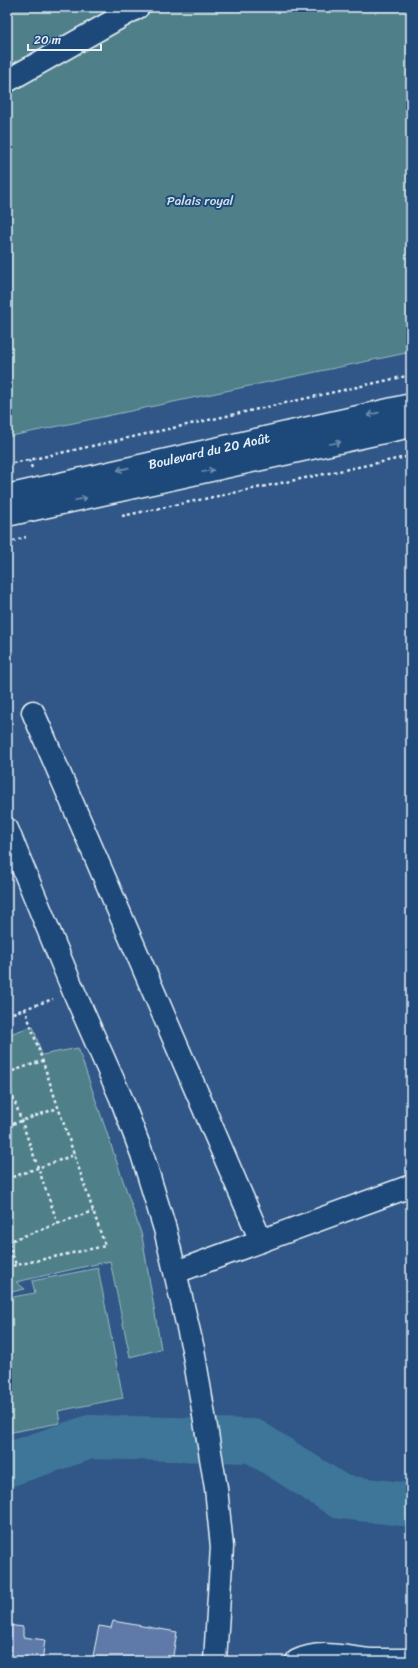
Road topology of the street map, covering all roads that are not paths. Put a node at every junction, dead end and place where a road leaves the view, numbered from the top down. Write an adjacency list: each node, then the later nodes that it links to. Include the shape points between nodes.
1 (138, 7): 2 (street)
2 (7, 81)
3 (411, 405): 5 (street, Boulevard du 20 Août, one-way to 5)
4 (411, 426): 6 (street, Boulevard du 20 Août, one-way to 4)
5 (7, 496)
6 (7, 515)
7 (33, 712): 10 (street)
8 (7, 829): 11 (street, via 142,1154)
9 (411, 1186): 10 (street)
10 (261, 1241): 11 (street)
11 (176, 1272): 13 (street, via 193,1349 216,1488 222,1548)
12 (411, 1660): 14 (street, via 372,1660 314,1655)
13 (215, 1661)
14 (298, 1661)

